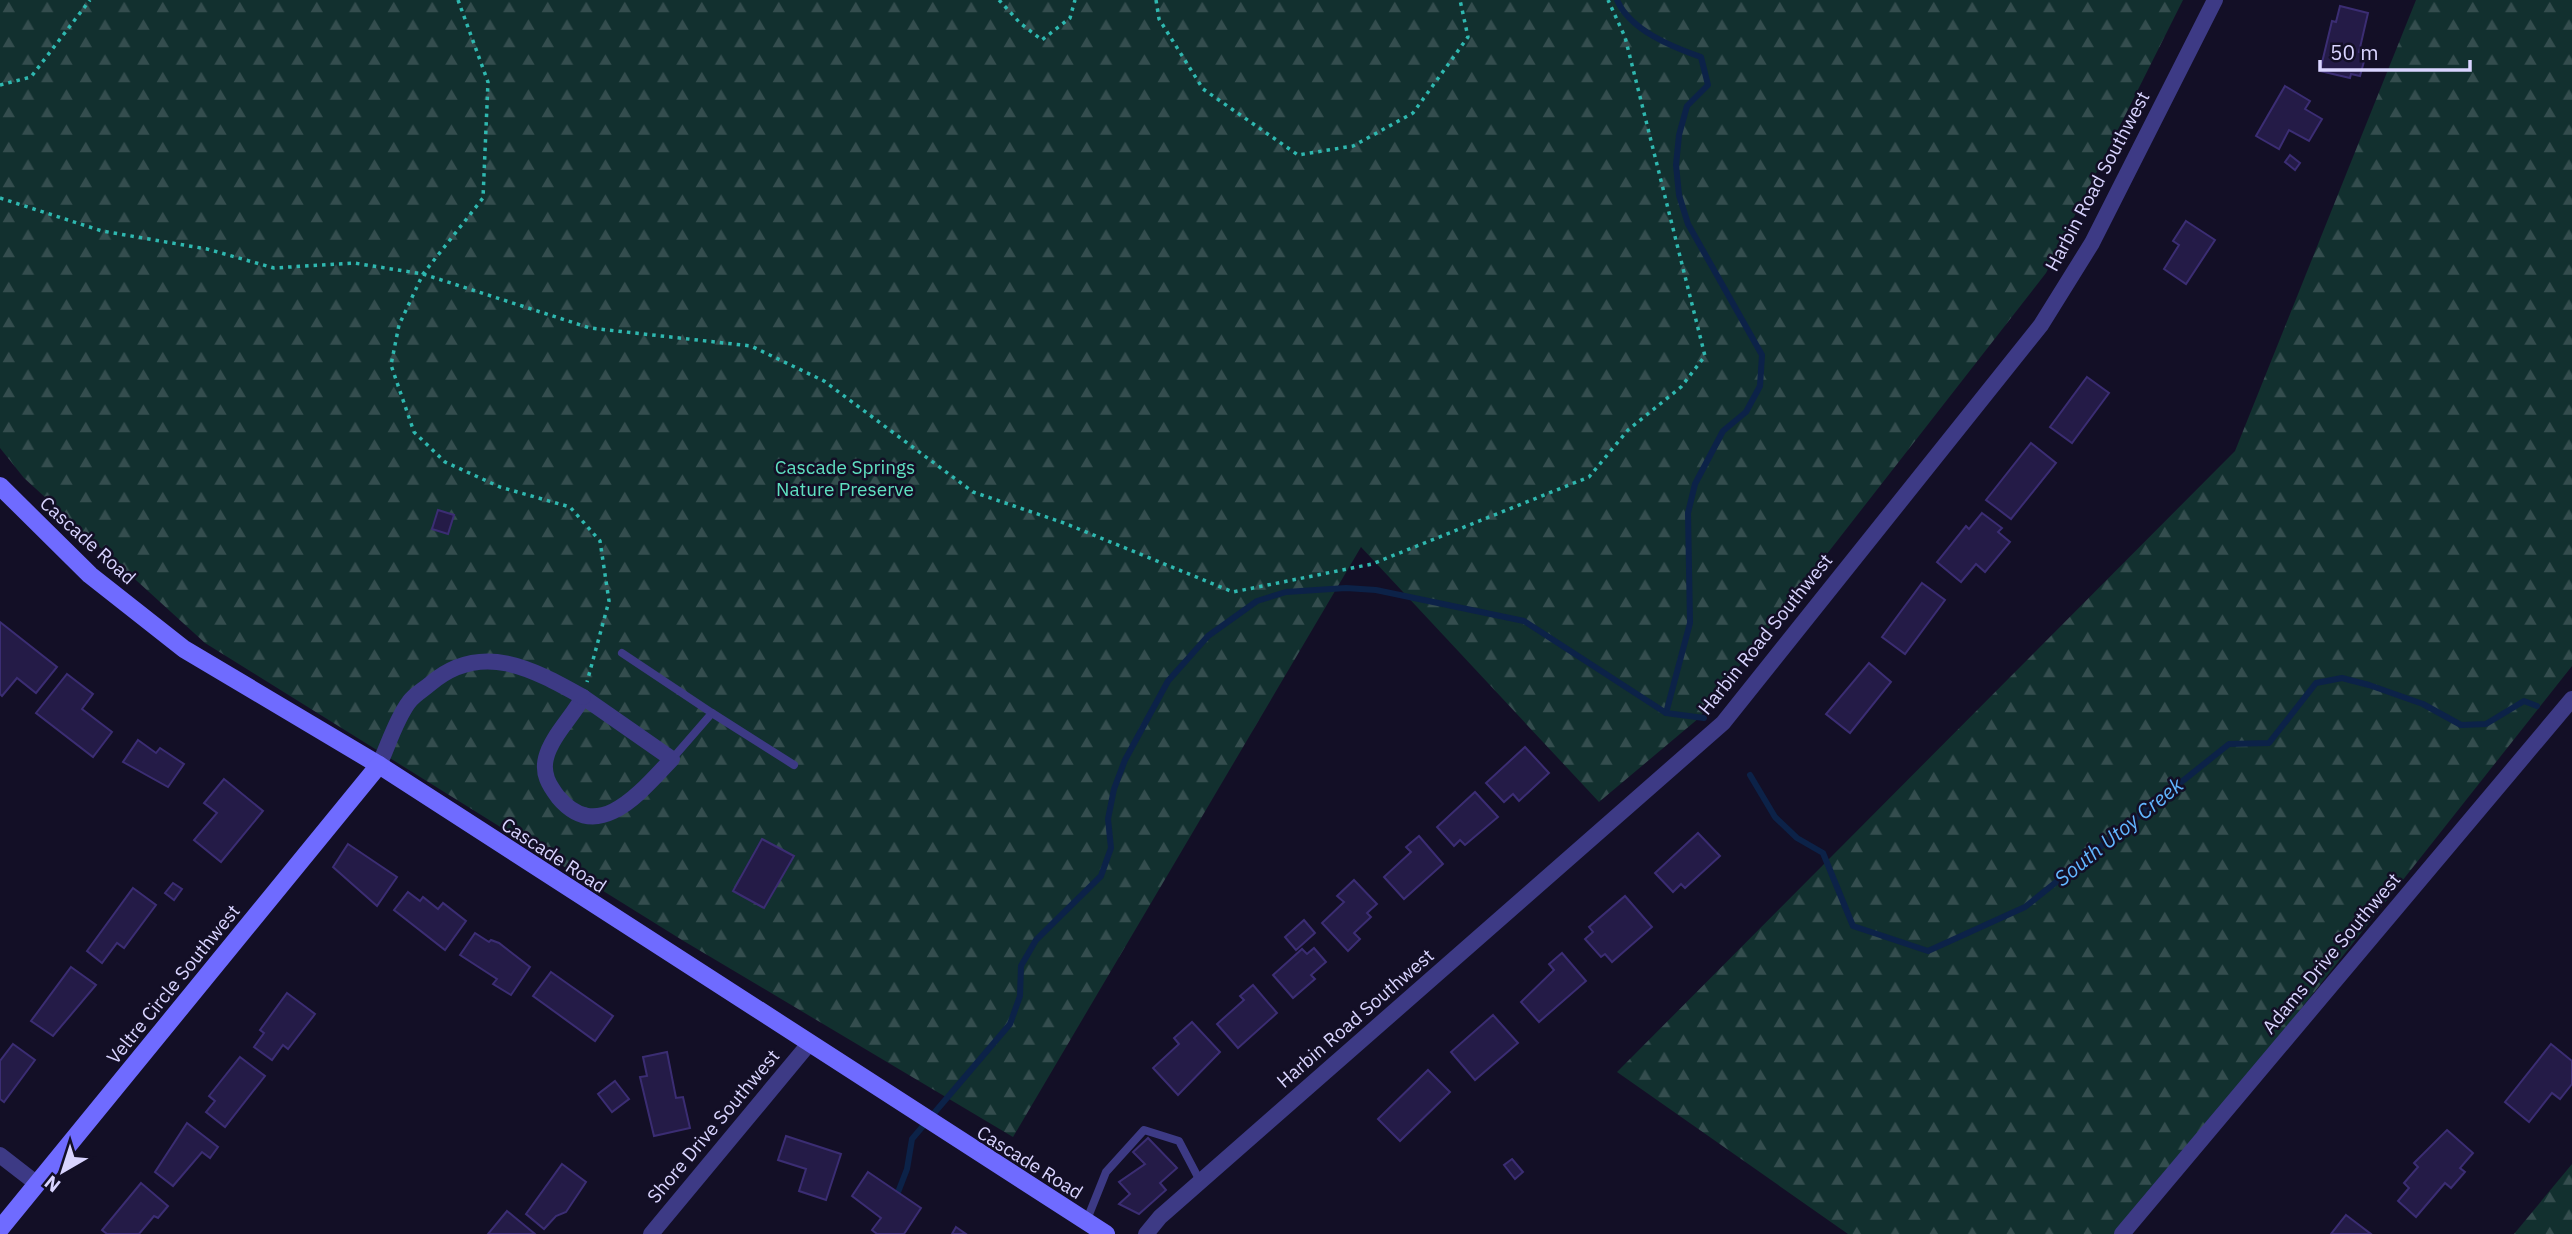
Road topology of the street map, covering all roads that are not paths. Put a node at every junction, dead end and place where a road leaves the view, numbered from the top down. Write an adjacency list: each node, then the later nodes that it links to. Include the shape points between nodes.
1 (2215, 0): 12 (street, Harbin Road Southwest, via 2092,243 2041,325 1723,723)
2 (0, 486): 8 (main road, Cascade Road, via 90,575 184,649)
3 (622, 653): 6 (lane)
4 (583, 698): 7 (street); 7 (street, via 546,758 546,782 583,816 606,817 637,795); 8 (street, via 539,672 503,662 469,662 438,677 409,702)
5 (2572, 699): 19 (street, Adams Drive Southwest)
6 (712, 713): 7 (lane); 9 (lane)
7 (671, 759)
8 (379, 765): 10 (main road, Cascade Road); 13 (main road, Veltre Circle Southwest)
9 (794, 765)
10 (808, 1045): 14 (main road, Cascade Road); 16 (street, Shore Drive Southwest)
11 (0, 1155): 13 (street)
12 (1200, 1181): 14 (lane, via 1179,1141 1144,1130 1106,1172); 18 (street, Harbin Road Southwest)
13 (36, 1184): 15 (main road, Veltre Circle Southwest)
14 (1086, 1222): 17 (main road, Cascade Road)
15 (0, 1229)
16 (651, 1234)
17 (1106, 1234)
18 (1146, 1234)
19 (2122, 1234)

